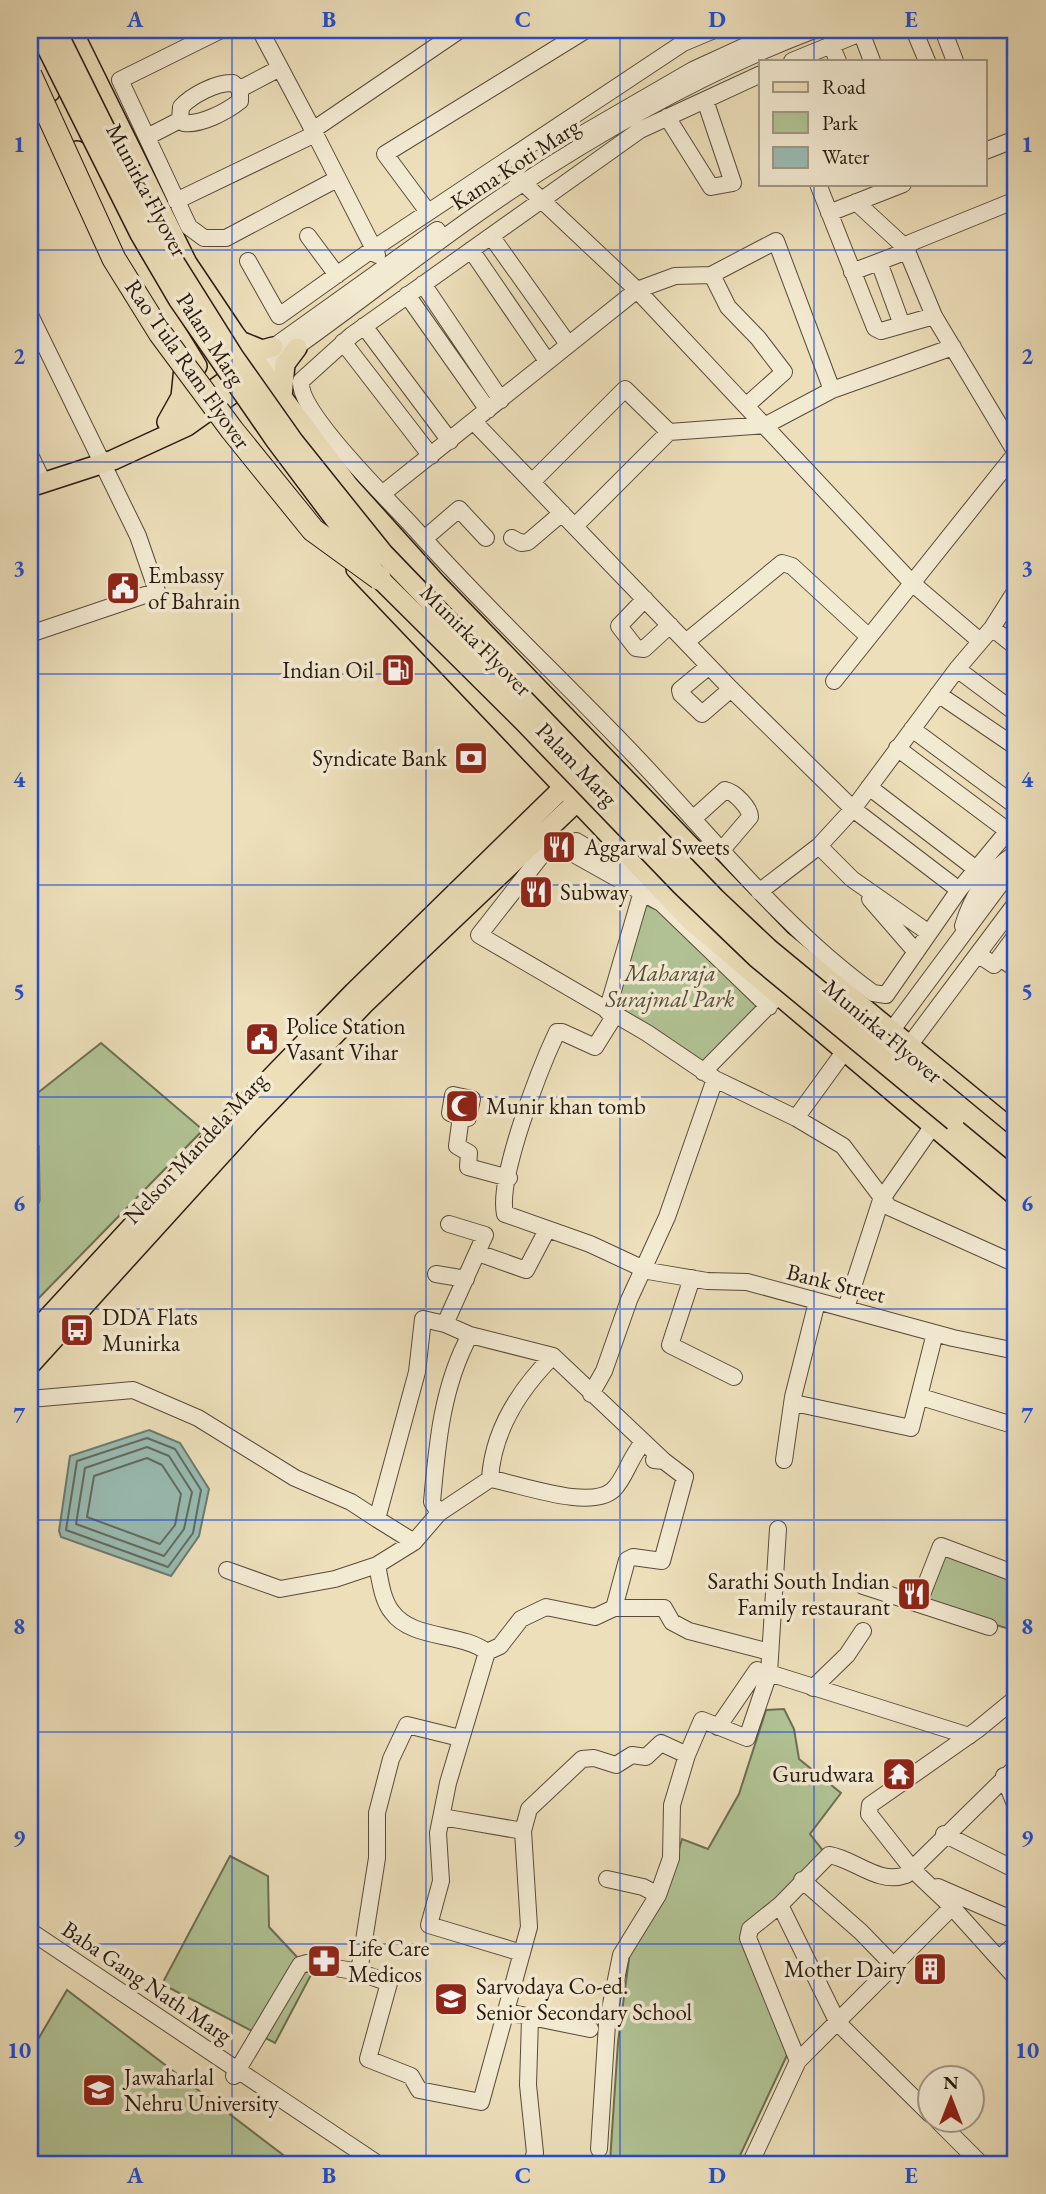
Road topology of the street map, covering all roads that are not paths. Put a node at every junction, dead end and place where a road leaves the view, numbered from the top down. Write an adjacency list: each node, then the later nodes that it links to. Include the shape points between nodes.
1 (38, 30): 94 (main road, Munirka Flyover, bridge, via 140,234 178,299)
2 (56, 30): 159 (main road, Munirka Flyover, bridge, via 158,236 190,290 294,442 383,553 716,899 768,948)
3 (72, 30): 56 (main road, Palam Marg, via 187,263)
4 (221, 30): 30 (street, via 120,80)
5 (460, 30): 29 (street)
6 (586, 30): 41 (street, via 385,154)
7 (714, 30): 14 (street)
8 (784, 30): 34 (street, Kama Koti Marg, via 670,82)
9 (814, 30): 34 (street, Kama Koti Marg, via 762,50 640,111)
10 (914, 30): 20 (street)
11 (943, 30): 21 (street)
12 (264, 31): 22 (street)
13 (864, 31): 15 (street); 19 (street)
14 (680, 36): 41 (street)
15 (831, 45): 17 (street); 18 (street)
16 (30, 49): 60 (main road, Palam Marg, via 128,254)
17 (794, 60)
18 (838, 60)
19 (872, 60)
20 (927, 60)
21 (955, 60)
22 (280, 68): 25 (street); 29 (street)
23 (30, 75): 94 (highway, Rao Tula Ram Flyover, bridge, via 114,259 160,333 313,530)
24 (759, 76): 26 (street)
25 (240, 89): 28 (street, via 240,101 233,107 195,124); 28 (street, via 233,83 221,84 187,100)
26 (705, 100): 27 (street); 27 (street, via 733,183 712,187)
27 (667, 117): 37 (street, via 640,130)
28 (180, 120): 30 (street)
29 (314, 132): 33 (street); 38 (street)
30 (147, 137): 38 (street)
31 (1016, 139): 32 (street)
32 (986, 151)
33 (337, 179): 38 (street, via 215,240 190,229); 45 (street)
34 (520, 179): 37 (street); 50 (street, Kama Koti Marg)
35 (819, 186): 42 (street)
36 (898, 186): 39 (street)
37 (543, 199): 44 (street); 55 (street)
38 (176, 201)
39 (856, 202): 42 (street); 47 (street)
40 (1016, 204): 47 (street, via 1011,202 910,243)
41 (428, 212): 45 (street)
42 (829, 213): 51 (street)
43 (309, 236): 52 (street)
44 (491, 236): 46 (street); 65 (street)
45 (373, 249): 50 (street); 52 (street)
46 (471, 250): 54 (street); 70 (street)
47 (907, 250): 49 (street); 59 (street)
48 (247, 261): 52 (street, via 279,316)
49 (879, 262): 51 (street); 61 (street)
50 (388, 271): 67 (street, Kama Koti Marg); 69 (street, Kama Koti Marg)
51 (852, 272): 61 (street, via 876,330)
52 (337, 275)
53 (711, 275): 55 (street, via 675,276); 72 (street, via 776,241); 76 (street, via 727,307 784,372)
54 (423, 284): 57 (street); 75 (street)
55 (637, 290): 65 (street); 76 (street)
56 (206, 291): 60 (main road, via 208,305 197,318 178,323); 63 (main road, Palam Marg)
57 (407, 295): 62 (street); 75 (street)
58 (30, 315): 85 (street)
59 (934, 316): 61 (street); 68 (street)
60 (166, 317): 66 (main road, Palam Marg)
61 (902, 325)
62 (364, 326): 64 (street); 81 (street)
63 (239, 340): 67 (main road, via 262,350); 71 (main road, Palam Marg)
64 (343, 342): 84 (street); 88 (street, via 301,380 301,387 318,419)
65 (568, 344): 70 (street)
66 (184, 346): 73 (main road, Palam Marg); 77 (main road, via 185,381)
67 (273, 347): 71 (street, Kama Koti Marg)
68 (953, 347): 72 (street); 82 (street)
69 (297, 348): 71 (street, Kama Koti Marg); 74 (main road, via 285,364)
70 (547, 361): 75 (street)
71 (258, 366): 73 (main road); 74 (main road, Palam Marg)
72 (832, 390): 79 (street)
73 (218, 397): 77 (main road); 85 (main road, via 187,426); 117 (main road, Palam Marg, via 307,516 430,650)
74 (282, 398): 116 (main road, Palam Marg, via 348,485)
75 (495, 405): 78 (street)
76 (747, 405): 79 (street)
77 (167, 422): 85 (main road, via 110,452)
78 (474, 422): 81 (street); 86 (street)
79 (765, 425): 80 (street); 95 (street)
80 (669, 432): 86 (street, via 625,389); 90 (street)
81 (450, 441): 84 (street)
82 (1016, 453): 95 (street)
83 (30, 455): 87 (street)
84 (431, 456): 88 (street)
85 (101, 463): 87 (main road); 102 (street, via 144,548 158,591)
86 (532, 482): 89 (street)
87 (36, 485)
88 (382, 494): 93 (street)
89 (562, 513): 90 (street); 92 (street, via 528,542)
90 (575, 526): 97 (street)
91 (486, 538): 93 (street, via 459,509)
92 (512, 538)
93 (424, 539): 122 (street)
94 (379, 578): 160 (main road, Munirka Flyover, bridge, via 757,958)
95 (912, 583): 103 (street); 104 (street)
96 (1016, 590): 98 (street)
97 (645, 599): 100 (street); 100 (street, via 619,626 636,648 644,649)
98 (1003, 610): 99 (street); 101 (street)
99 (1016, 621)
100 (670, 625): 105 (street)
101 (992, 628): 104 (street); 106 (street)
102 (30, 634)
103 (869, 637): 105 (street, via 792,566 782,564); 109 (street)
104 (980, 641): 108 (street)
105 (686, 642): 107 (street)
106 (1016, 647)
107 (709, 666): 110 (street); 110 (street, via 680,690 681,694 702,714)
108 (957, 669): 111 (street); 112 (street)
109 (834, 681)
110 (731, 689): 121 (street)
111 (938, 694): 113 (street); 114 (street)
112 (1016, 713)
113 (912, 729): 115 (street); 120 (street)
114 (1016, 747)
115 (897, 748): 118 (street); 123 (street)
116 (609, 760): 117 (main road, Nelson Mandela Marg); 119 (main road, Nelson Mandela Marg); 148 (main road, Palam Marg, via 781,940)
117 (565, 785): 119 (main road, Palam Marg); 177 (main road, Nelson Mandela Marg, via 230,1120)
118 (869, 787): 121 (street); 130 (street)
119 (579, 799): 124 (main road, Nelson Mandela Marg); 146 (main road, Palam Marg)
120 (1016, 806)
121 (853, 809): 125 (street); 134 (street)
122 (694, 818): 126 (street); 126 (street, via 725,790 750,811 750,817)
123 (1012, 826): 130 (street)
124 (548, 837): 127 (street); 132 (main road, Nelson Mandela Marg); 133 (street)
125 (819, 846): 131 (street); 135 (street)
126 (721, 850): 135 (street)
127 (570, 851): 136 (street); 137 (street, via 571,842 576,841 612,859)
128 (1016, 853): 140 (street, via 999,864 971,901)
129 (1016, 863): 140 (street)
130 (976, 869): 134 (street)
131 (852, 879): 139 (street); 142 (street)
132 (487, 887): 133 (street); 180 (main road, Nelson Mandela Marg, via 366,1002)
133 (513, 889): 147 (street, via 480,936)
134 (959, 890): 139 (street)
135 (759, 892): 142 (street, via 877,995 886,995)
136 (641, 895): 137 (street); 147 (street)
137 (660, 903): 146 (street)
138 (1016, 903): 143 (street)
139 (929, 933): 142 (street)
140 (961, 935): 148 (street)
141 (1016, 935): 144 (street)
142 (916, 952)
143 (979, 955): 144 (street, via 992,965); 149 (street)
144 (1000, 958): 145 (street)
145 (1016, 969)
146 (773, 1002): 150 (main road, Palam Marg); 152 (street)
147 (611, 1013): 152 (street); 161 (street, via 597,1047 557,1032 527,1111)
148 (891, 1031): 149 (main road, Palam Marg); 151 (street)
149 (910, 1045): 153 (street); 154 (main road, Palam Marg)
150 (844, 1052): 151 (main road, Palam Marg); 156 (street)
151 (860, 1066): 153 (main road, Palam Marg)
152 (709, 1076): 156 (street); 168 (street, via 667,1217)
153 (879, 1081): 157 (main road, Palam Marg)
154 (965, 1091): 157 (main road, via 954,1090 936,1098 930,1107); 158 (main road, Palam Marg)
155 (461, 1116): 161 (street, via 457,1146 469,1153 468,1167)
156 (796, 1118): 163 (street, via 847,1149)
157 (932, 1127): 162 (main road, Palam Marg); 163 (street)
158 (1016, 1133)
159 (1016, 1153)
160 (1016, 1173)
161 (509, 1178): 165 (street, Bank Street, via 505,1214)
162 (1016, 1196)
163 (881, 1200): 167 (street); 173 (street)
164 (449, 1224): 166 (street, via 485,1235)
165 (547, 1230): 166 (street, via 526,1270); 168 (street, Bank Street)
166 (478, 1253): 170 (street)
167 (1016, 1264)
168 (644, 1269): 171 (street, Bank Street); 182 (street)
169 (436, 1275): 170 (street)
170 (466, 1279): 174 (street)
171 (692, 1279): 172 (street, Bank Street, via 744,1282); 181 (street, via 670,1345)
172 (817, 1302): 173 (street, Bank Street); 185 (street)
173 (846, 1308): 175 (street, Bank Street)
174 (445, 1324): 176 (street); 193 (street, via 423,1319 417,1372)
175 (935, 1333): 178 (street, Bank Street); 183 (street)
176 (470, 1335): 179 (street); 192 (street, via 457,1359 444,1405 432,1502)
177 (30, 1337)
178 (1016, 1351)
179 (553, 1356): 182 (street); 191 (street, via 517,1397 499,1439)
180 (30, 1365)
181 (734, 1377)
182 (591, 1394): 187 (street)
183 (921, 1397): 185 (street, via 910,1428); 186 (street)
184 (30, 1399): 193 (street, via 133,1390 198,1418 295,1478 351,1502)
185 (794, 1403): 189 (street)
186 (1016, 1426)
187 (642, 1444): 188 (street); 190 (street)
188 (630, 1458): 190 (street); 191 (street, via 615,1488 604,1495 551,1494)
189 (784, 1460)
190 (664, 1461): 201 (street, via 685,1480 662,1561 627,1560)
191 (490, 1479): 192 (street)
192 (439, 1513): 195 (street)
193 (377, 1519): 195 (street)
194 (778, 1529): 205 (street)
195 (414, 1542): 196 (street)
196 (377, 1565): 197 (street, via 335,1579 280,1589); 204 (street, via 388,1607 397,1617)
197 (227, 1570)
198 (1016, 1574): 200 (street, via 941,1546)
199 (863, 1586): 200 (street)
200 (919, 1602): 202 (street)
201 (614, 1608): 204 (street, via 598,1616 541,1609 516,1623 500,1646); 205 (street, via 664,1608 672,1622 689,1631)
202 (989, 1627)
203 (863, 1631): 207 (street, via 847,1655)
204 (487, 1652): 211 (street)
205 (771, 1652): 206 (street)
206 (763, 1672): 207 (street); 209 (street); 209 (street, via 747,1738)
207 (813, 1688): 210 (street)
208 (1014, 1706): 210 (street)
209 (718, 1727): 212 (street, via 700,1721)
210 (969, 1736): 219 (street, via 870,1805 869,1814)
211 (460, 1738): 215 (street); 233 (street, via 407,1726 391,1759 377,1812 377,1858)
212 (687, 1755): 216 (street, via 661,1743 646,1757 632,1755 616,1765 582,1759 529,1809); 223 (street, via 672,1805 671,1858)
213 (1010, 1772): 214 (street); 217 (street)
214 (1016, 1807)
215 (442, 1817): 216 (street); 230 (street, via 440,1881 429,1925)
216 (523, 1831): 230 (street, via 529,1900)
217 (944, 1834): 218 (street); 219 (street)
218 (1014, 1866)
219 (913, 1870): 221 (street, via 890,1878 828,1855); 222 (street)
220 (607, 1879): 223 (street)
221 (802, 1880): 224 (street); 232 (street)
222 (928, 1883): 225 (street); 226 (street)
223 (658, 1895): 244 (street, via 621,1955 607,2024)
224 (780, 1905): 238 (street); 240 (street, via 748,1934)
225 (953, 1907): 231 (street); 232 (street)
226 (1016, 1921)
227 (30, 1931): 235 (street, Baba Gang Nath Marg)
228 (30, 1940): 235 (street, Baba Gang Nath Marg)
229 (1016, 1944): 231 (street)
230 (522, 1953): 236 (street)
231 (999, 1958): 234 (street)
232 (895, 1967): 238 (street)
233 (359, 1972): 236 (street, via 389,1983 368,2059 411,2076 419,2090 481,2102); 241 (street, via 302,1964)
234 (1016, 1978)
235 (126, 2000): 241 (street, Baba Gang Nath Marg)
236 (507, 2012): 237 (street)
237 (530, 2019): 239 (street); 248 (street, via 528,2085 535,2153)
238 (838, 2023): 240 (street); 242 (street)
239 (590, 2029)
240 (798, 2061): 249 (street)
241 (236, 2073): 245 (street, Baba Gang Nath Marg)
242 (916, 2100)
243 (949, 2134): 246 (street)
244 (599, 2149)
245 (361, 2158): 247 (street, Baba Gang Nath Marg)
246 (971, 2161)
247 (378, 2164)
248 (531, 2164)
249 (750, 2164)

